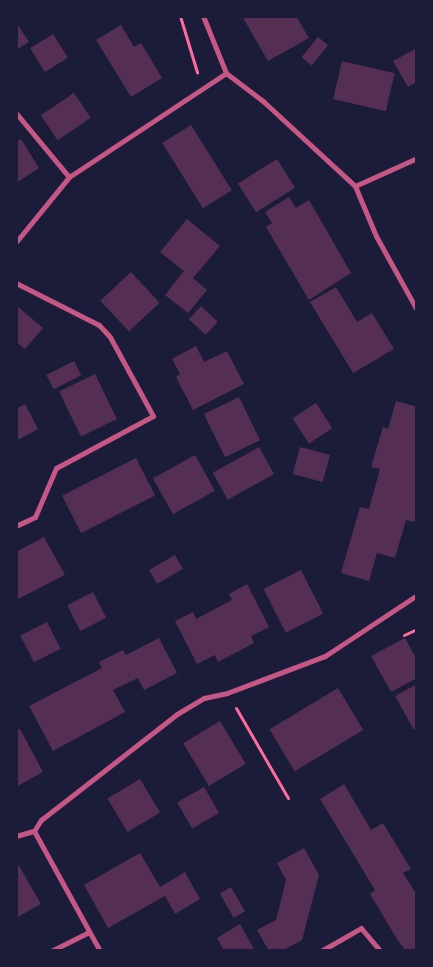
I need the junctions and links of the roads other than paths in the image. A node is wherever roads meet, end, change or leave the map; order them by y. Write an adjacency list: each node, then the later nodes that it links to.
1 (203, 16): 2 (street)
2 (226, 73): 5 (street); 6 (street)
3 (16, 113): 5 (street)
4 (417, 158): 6 (street)
5 (69, 177): 7 (street)
6 (355, 186): 9 (street)
7 (16, 242)
8 (16, 283): 10 (street)
9 (417, 310)
10 (16, 526)
11 (417, 595): 12 (street)
12 (34, 830): 13 (street); 14 (street)
13 (16, 836)
14 (89, 932): 15 (street); 16 (street)
15 (51, 951)
16 (100, 951)
17 (322, 951): 18 (street)
18 (380, 951)

